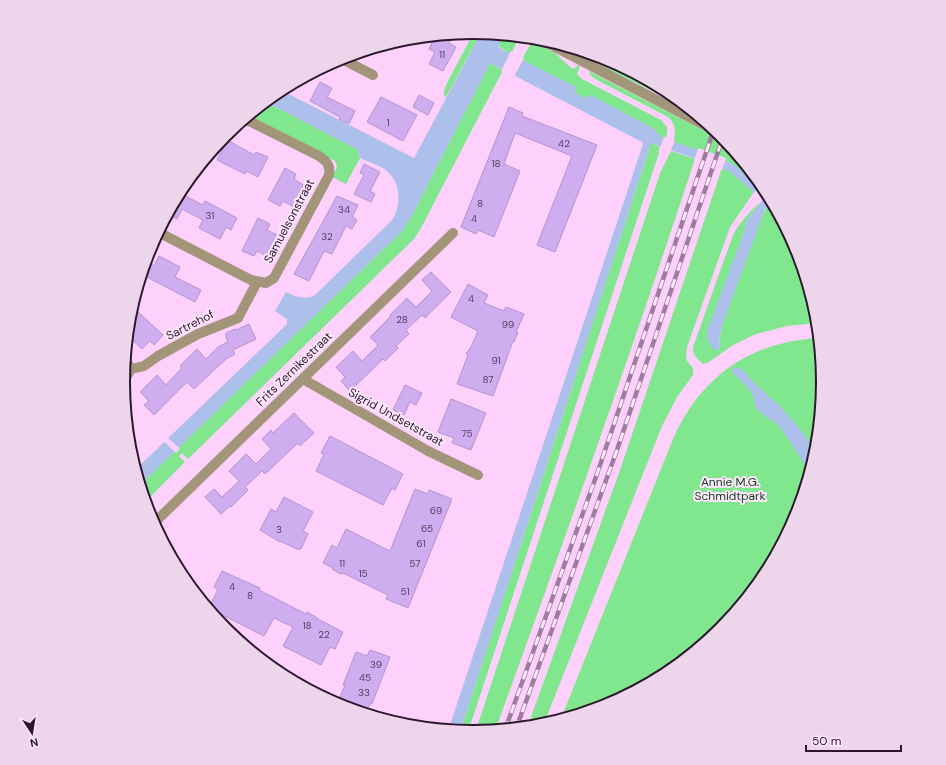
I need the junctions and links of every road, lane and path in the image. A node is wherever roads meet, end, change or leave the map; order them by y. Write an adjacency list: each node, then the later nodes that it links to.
1 (564, 52): 4 (street)
2 (349, 62): 3 (street)
3 (373, 75)
4 (693, 119)
5 (250, 122): 8 (street, Samuelsonstraat)
6 (453, 233): 10 (street, Frits Zernikestraat)
7 (163, 235): 8 (street)
8 (257, 282): 9 (street, Sartrehof)
9 (131, 369)
10 (303, 379): 11 (street, Sigrid Undsetstraat); 12 (street, Frits Zernikestraat)
11 (478, 475)
12 (158, 519)

